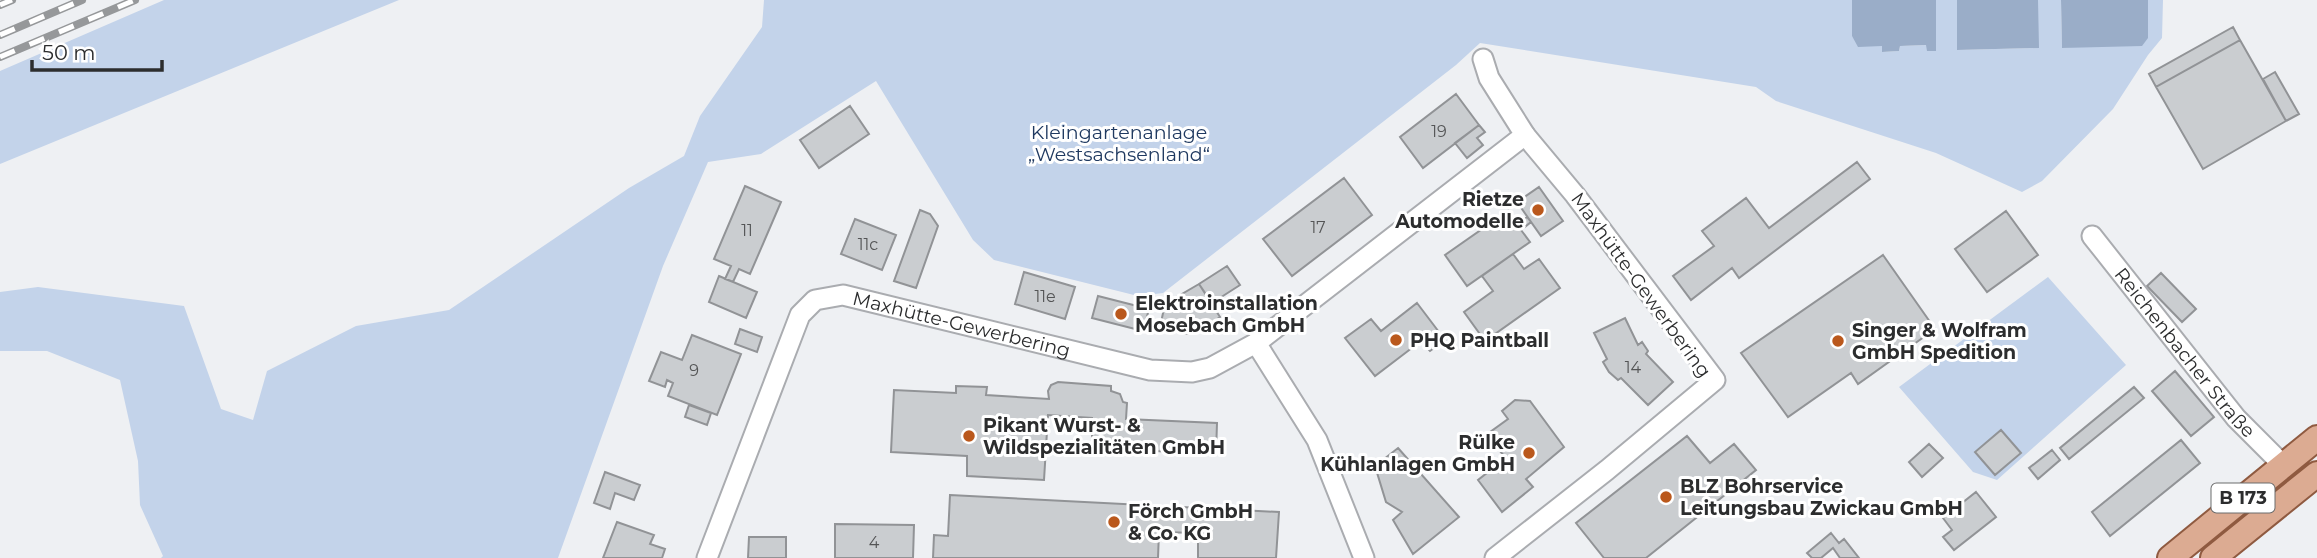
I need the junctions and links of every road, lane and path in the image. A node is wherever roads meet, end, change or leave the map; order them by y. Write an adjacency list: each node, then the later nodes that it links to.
1 (1483, 59): 2 (street, Maxhütte-Gewerbering)
2 (1525, 135): 4 (street, Maxhütte-Gewerbering); 10 (street, Maxhütte-Gewerbering)
3 (2092, 236): 6 (street, Reichenbacher Straße)
4 (1256, 343): 8 (street, Maxhütte-Gewerbering); 9 (street)
5 (2317, 438): 6 (main road, B 173)
6 (2284, 466): 7 (main road); 11 (main road, B 173)
7 (2310, 480): 12 (main road, B 173)
8 (707, 558)
9 (1364, 558)
10 (1494, 558)
11 (2170, 558)
12 (2213, 558)

